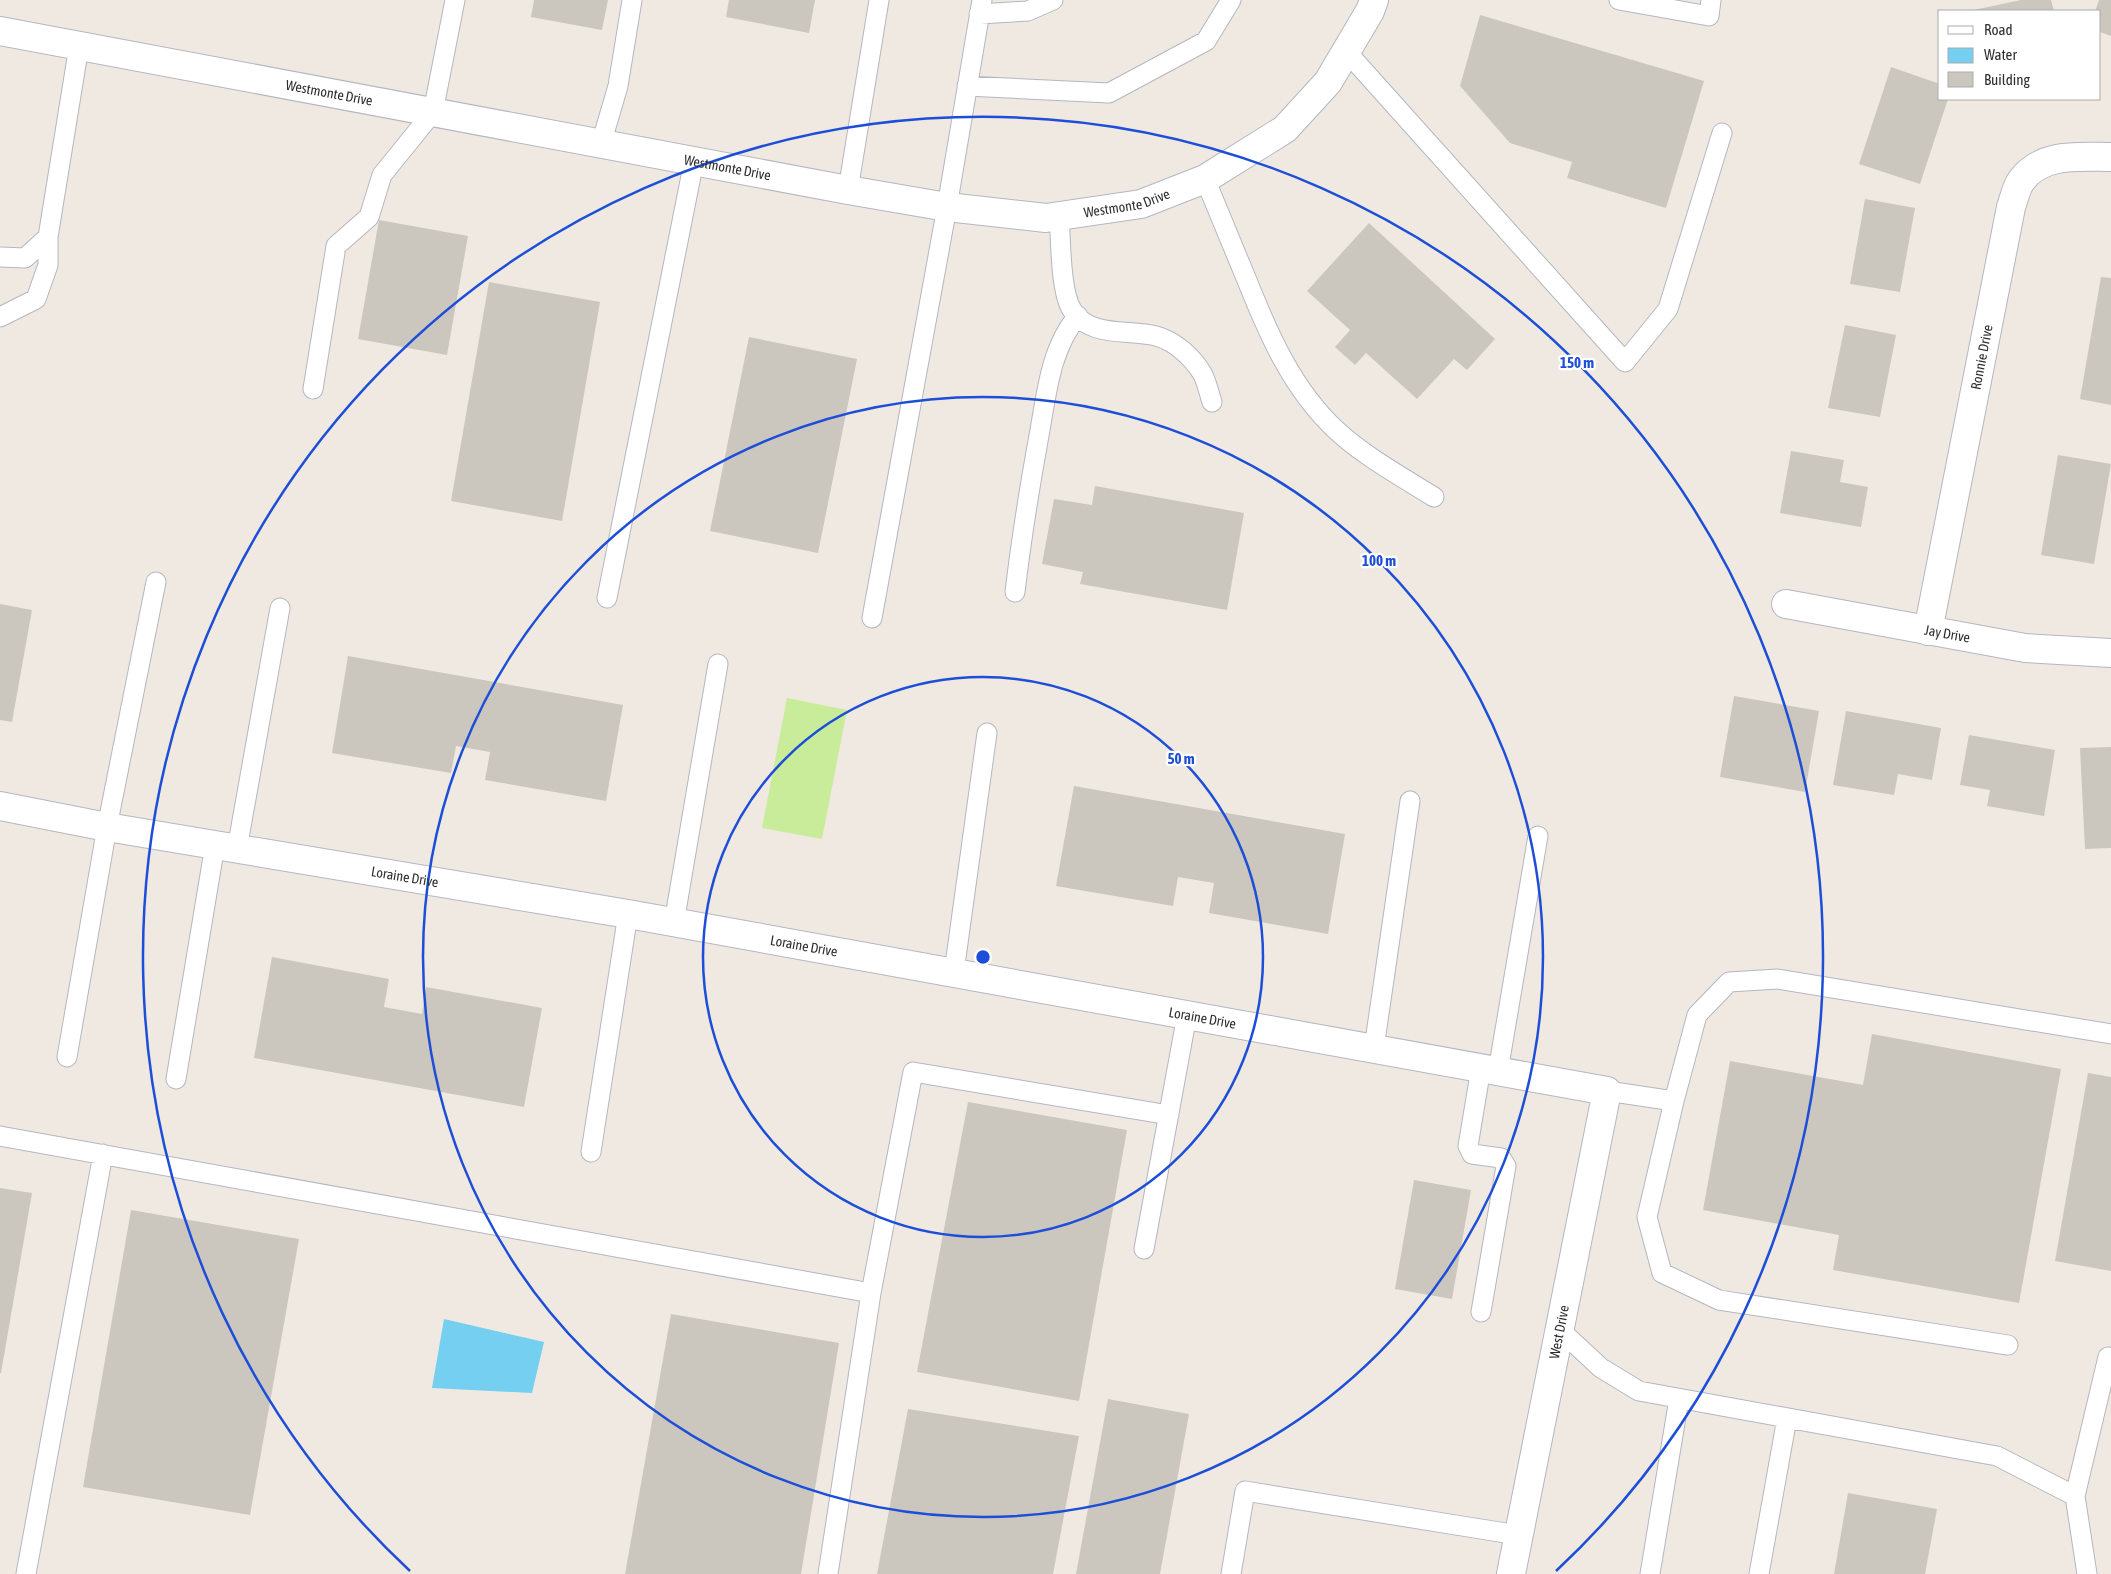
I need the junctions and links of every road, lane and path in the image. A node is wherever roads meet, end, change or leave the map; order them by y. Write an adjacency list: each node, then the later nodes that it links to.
1 (454, 0): 14 (lane)
2 (632, 0): 16 (lane)
3 (879, 0): 20 (lane)
4 (1053, 0): 9 (lane)
5 (1231, 0): 13 (lane)
6 (1374, 0): 12 (street, Westmonte Drive)
7 (1619, 0): 8 (lane)
8 (1711, 0)
9 (980, 7): 13 (lane)
10 (0, 31): 11 (street, Westmonte Drive)
11 (79, 46): 14 (street, Westmonte Drive); 23 (lane)
12 (1346, 51): 15 (lane); 19 (street, Westmonte Drive)
13 (967, 86): 21 (lane)
14 (433, 112): 16 (street, Westmonte Drive); 27 (lane)
15 (1722, 133)
16 (601, 144): 18 (street, Westmonte Drive)
17 (2111, 157): 36 (street, Ronnie Drive)
18 (694, 161): 20 (street, Westmonte Drive); 32 (lane)
19 (1205, 179): 22 (street, Westmonte Drive); 29 (lane)
20 (848, 190): 21 (street, Westmonte Drive)
21 (947, 207): 22 (street, Westmonte Drive); 35 (lane)
22 (1059, 216): 25 (lane)
23 (48, 238): 24 (lane); 26 (lane)
24 (0, 256)
25 (1078, 316): 28 (lane); 31 (lane)
26 (0, 317)
27 (313, 389)
28 (1212, 402)
29 (1434, 497)
30 (156, 582): 42 (lane)
31 (1014, 592)
32 (607, 598)
33 (1786, 604): 36 (street, Jay Drive)
34 (280, 608): 44 (lane)
35 (872, 618)
36 (1928, 631): 37 (street, Jay Drive)
37 (2111, 653)
38 (718, 664): 46 (lane)
39 (987, 733): 47 (lane)
40 (1410, 801): 50 (lane)
41 (0, 806): 42 (street, Loraine Drive)
42 (107, 827): 44 (street, Loraine Drive); 51 (lane)
43 (1538, 836): 52 (lane)
44 (226, 847): 45 (street, Loraine Drive); 53 (lane)
45 (628, 914): 46 (street, Loraine Drive); 58 (lane)
46 (674, 922): 47 (street, Loraine Drive)
47 (954, 972): 48 (street, Loraine Drive)
48 (1187, 1015): 50 (street, Loraine Drive); 56 (lane)
49 (2111, 1034): 55 (lane)
50 (1374, 1048): 52 (street, Loraine Drive)
51 (67, 1057)
52 (1489, 1069): 54 (street, Loraine Drive); 62 (lane)
53 (176, 1079)
54 (1607, 1091): 55 (lane); 63 (street, West Drive)
55 (1674, 1101): 64 (lane)
56 (1168, 1115): 60 (lane); 61 (lane)
57 (0, 1136): 59 (lane)
58 (591, 1152)
59 (103, 1154): 61 (lane); 70 (lane)
60 (1144, 1249)
61 (872, 1293): 71 (lane)
62 (1481, 1312)
63 (1559, 1329): 66 (lane); 69 (street, West Drive)
64 (2008, 1345)
65 (2111, 1358): 68 (lane)
66 (1679, 1399): 67 (lane); 74 (lane)
67 (1787, 1418): 68 (lane); 75 (lane)
68 (2075, 1496): 76 (lane)
69 (1518, 1535): 72 (lane); 73 (street, West Drive)
70 (26, 1574)
71 (828, 1574)
72 (1232, 1574)
73 (1511, 1574)
74 (1650, 1574)
75 (1758, 1574)
76 (2087, 1574)

